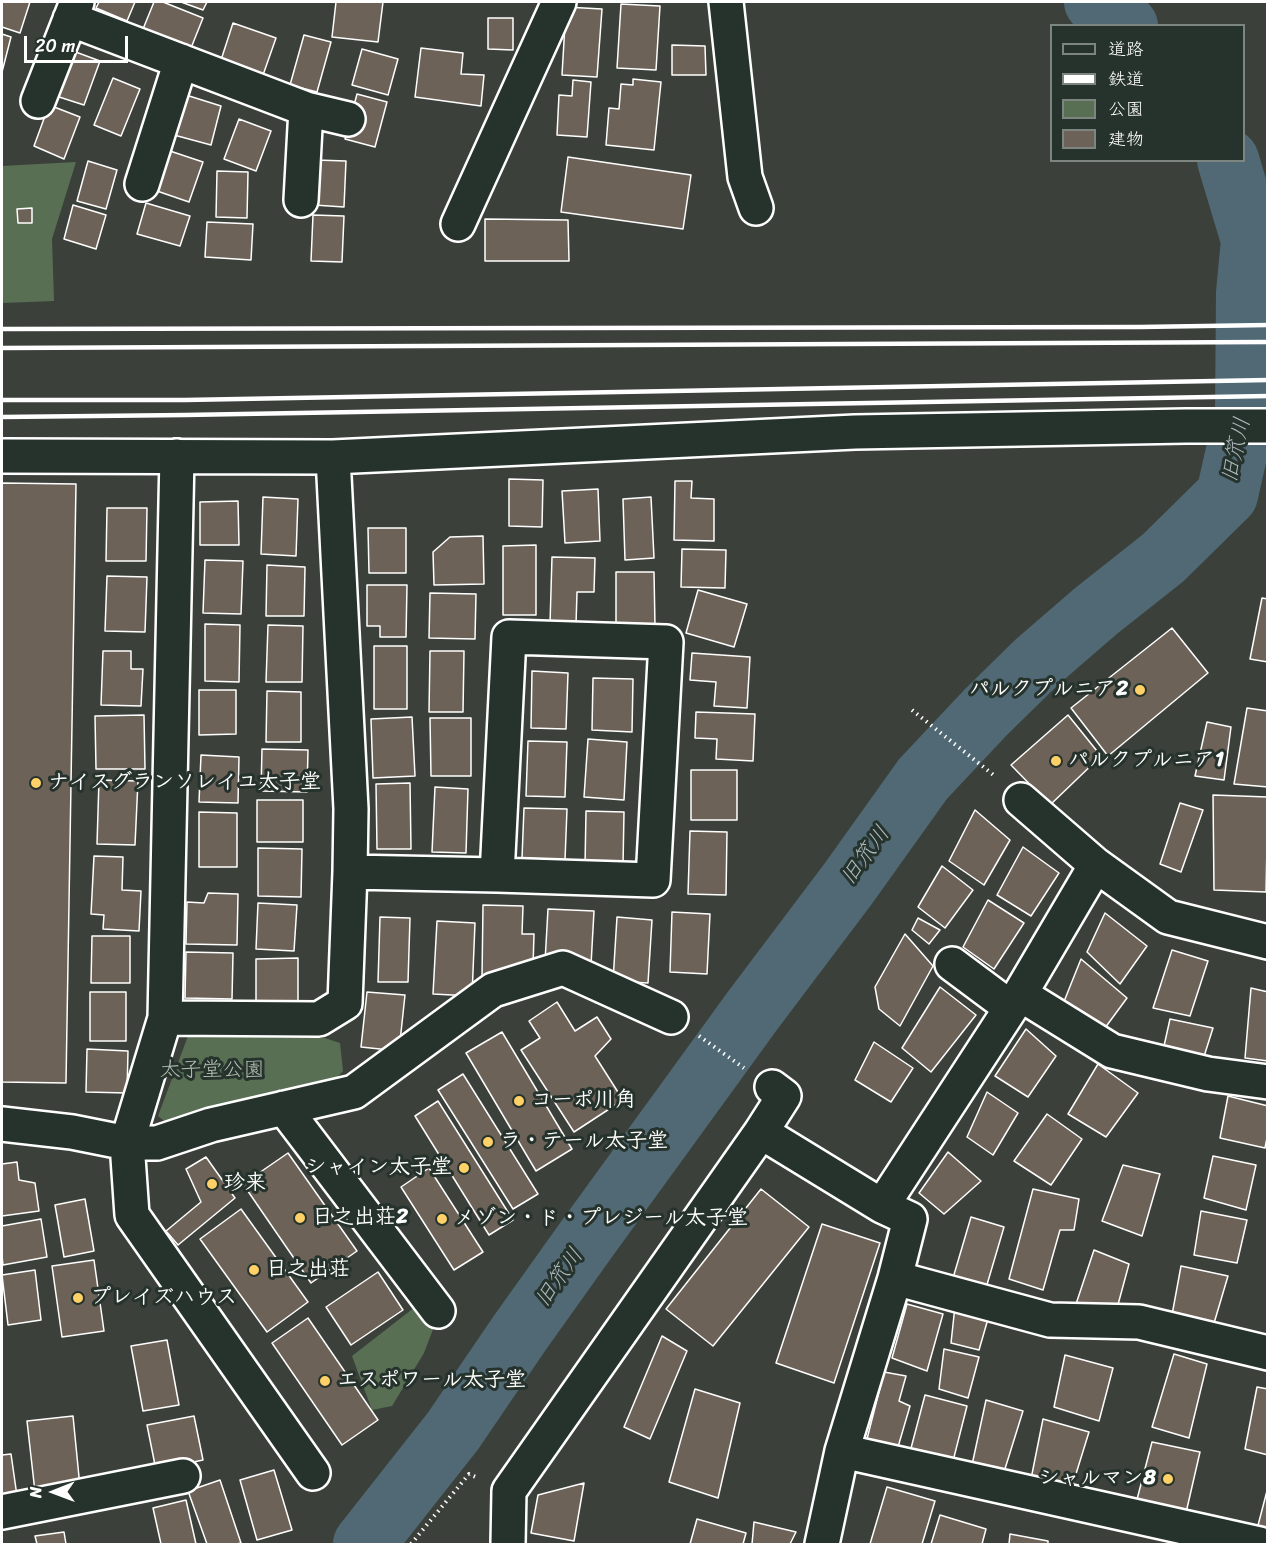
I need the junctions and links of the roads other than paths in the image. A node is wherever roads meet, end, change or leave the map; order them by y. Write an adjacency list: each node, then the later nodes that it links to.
1 (559, 2): 11 (street)
2 (726, 2): 10 (street)
3 (74, 10): 4 (street); 5 (street)
4 (181, 61): 6 (street); 8 (street)
5 (38, 101)
6 (306, 109): 7 (street); 9 (street)
7 (348, 119)
8 (142, 184)
9 (302, 200)
10 (756, 208)
11 (458, 224)
12 (1268, 426): 15 (street)
13 (2, 456): 14 (street)
14 (177, 456): 15 (street); 24 (street)
15 (333, 457): 18 (street)
16 (1012, 792): 17 (street)
17 (1096, 865): 20 (street); 22 (street)
18 (350, 872): 19 (street); 24 (street)
19 (497, 875): 19 (street)
20 (1268, 942)
21 (952, 963): 22 (street)
22 (1016, 1001): 25 (street); 31 (street)
23 (670, 1017): 27 (street)
24 (165, 1018): 30 (street)
25 (1268, 1082)
26 (772, 1087): 29 (street)
27 (284, 1108): 30 (street); 33 (street)
28 (2, 1124): 30 (street)
29 (761, 1132): 31 (street); 39 (street)
30 (127, 1143): 36 (street)
31 (882, 1206): 32 (street)
32 (895, 1278): 34 (street); 35 (street)
33 (438, 1311)
34 (1268, 1353)
35 (842, 1451): 40 (street); 41 (street)
36 (313, 1473)
37 (183, 1476): 38 (street)
38 (2, 1512)
39 (513, 1542)
40 (822, 1545)
41 (1260, 1545)

